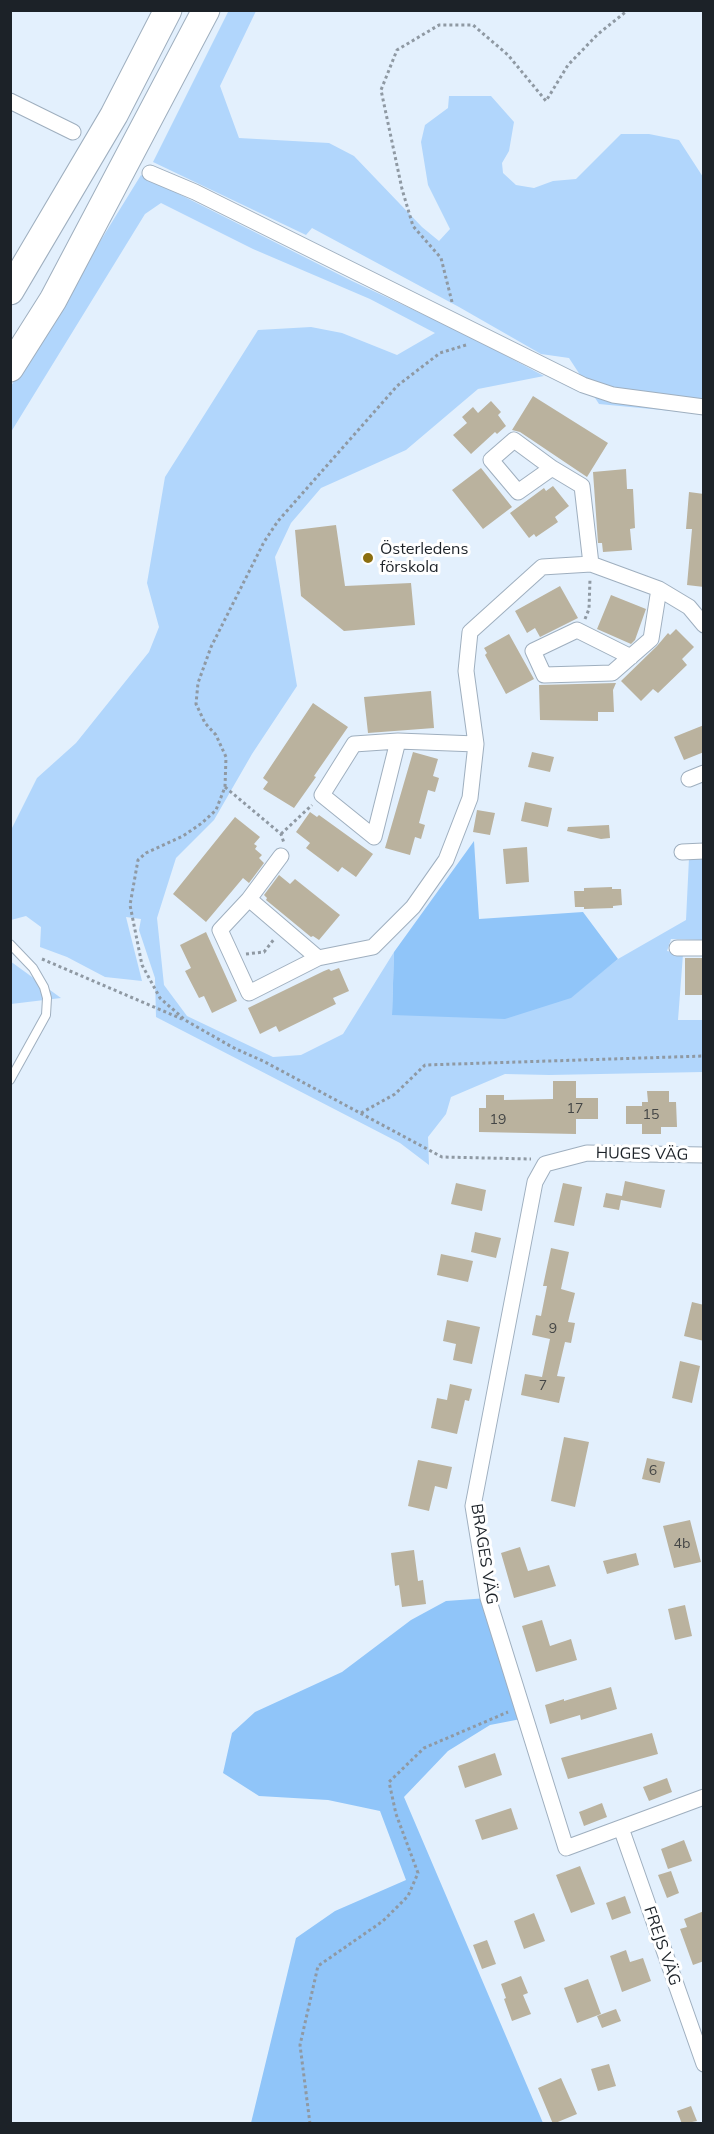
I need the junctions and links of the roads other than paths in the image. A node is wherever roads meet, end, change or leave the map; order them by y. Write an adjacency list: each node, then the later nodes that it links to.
1 (168, 10): 6 (highway)
2 (206, 10): 7 (highway)
3 (10, 101): 4 (street)
4 (73, 132)
5 (150, 173): 8 (street)
6 (10, 291)
7 (10, 368)
8 (704, 407)
9 (552, 468): 10 (street)
10 (591, 564): 11 (street); 15 (street)
11 (659, 589): 12 (street); 13 (street)
12 (704, 625)
13 (631, 657): 13 (street)
14 (398, 741): 14 (street); 15 (street)
15 (476, 744): 25 (street)
16 (704, 773): 17 (street)
17 (689, 778)
18 (704, 851): 19 (street)
19 (682, 852)
20 (281, 856): 21 (street)
21 (249, 899): 25 (street); 25 (street)
22 (13, 946): 26 (lane)
23 (676, 948): 24 (street)
24 (704, 948)
25 (318, 958)
26 (10, 1080)
27 (704, 1155): 28 (street, HUGES VÄG)
28 (545, 1164): 30 (street, BRAGES VÄG)
29 (704, 1797): 30 (street)
30 (621, 1828): 31 (street, FREJS VÄG)
31 (704, 2064)

